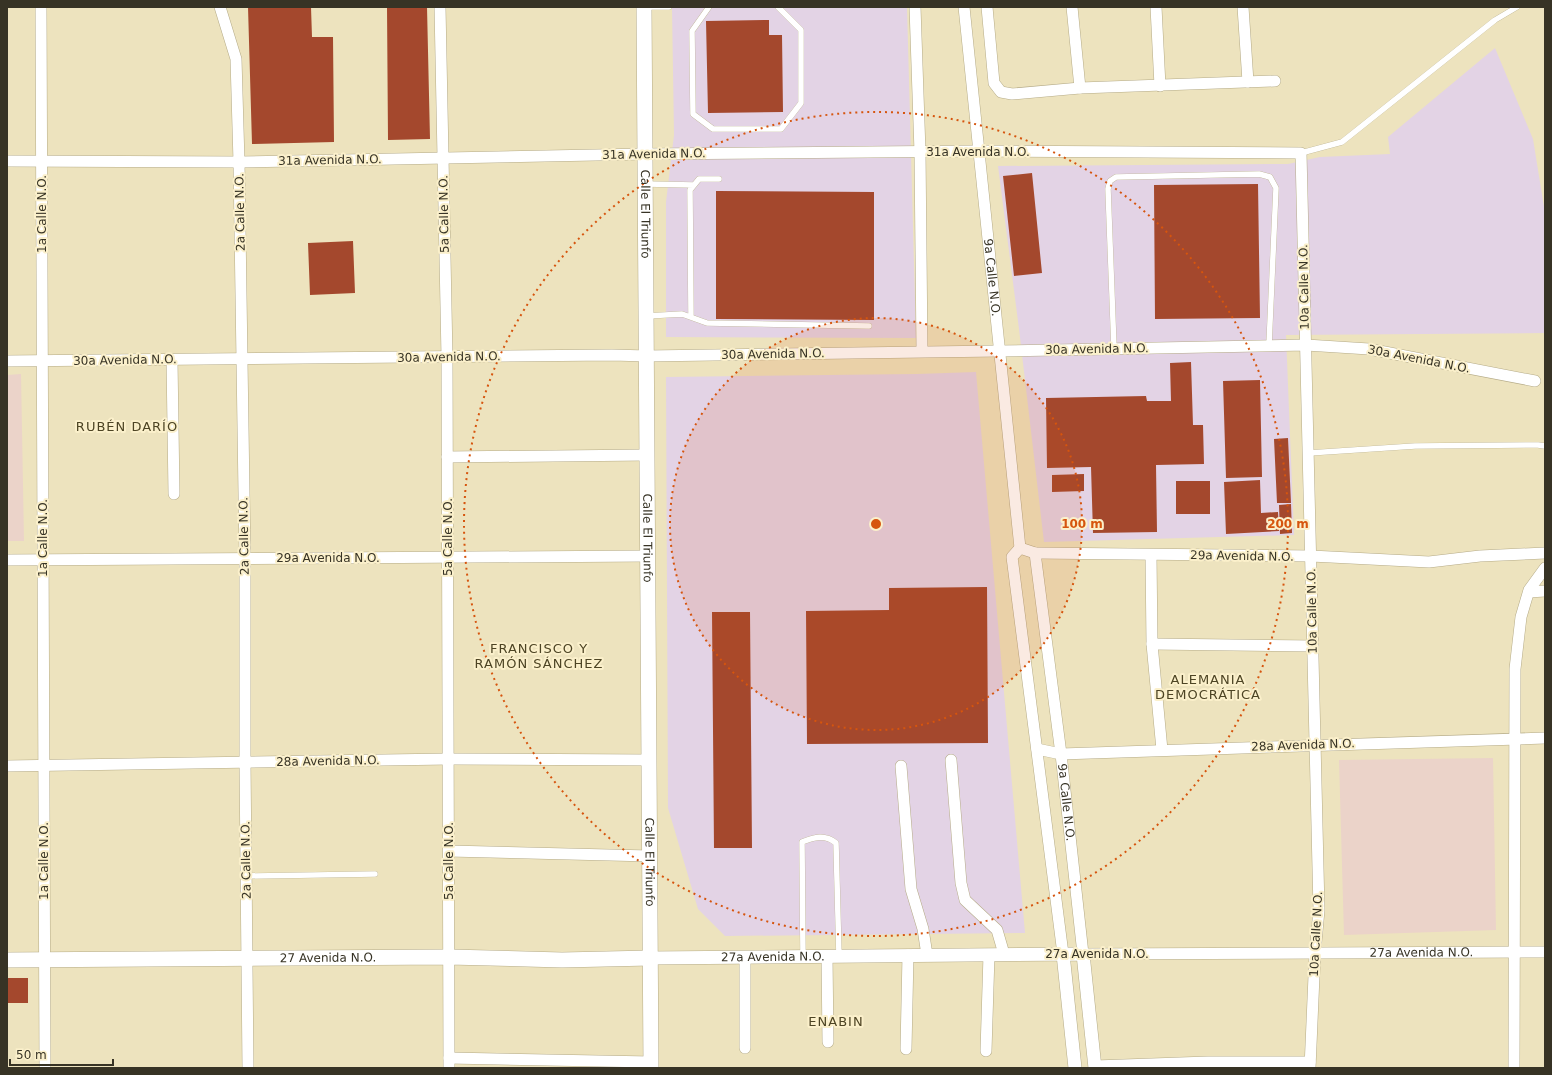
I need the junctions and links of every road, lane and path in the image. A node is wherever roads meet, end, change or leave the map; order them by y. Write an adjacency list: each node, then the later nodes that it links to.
1 (41, 7): 25 (street, 1a Calle N.O.)
2 (220, 7): 26 (street, 2a Calle N.O.)
3 (440, 7): 23 (street, 5a Calle N.O.)
4 (644, 7): 5 (lane); 22 (main road, Calle El Triunfo)
5 (669, 7)
6 (709, 7): 7 (lane)
7 (778, 7)
8 (915, 7): 20 (street)
9 (964, 7): 19 (street, 9a Calle N.O.)
10 (987, 7): 18 (street)
11 (1072, 7): 18 (street)
12 (1156, 7): 17 (street)
13 (1243, 7): 16 (street)
14 (1517, 7): 21 (lane)
15 (1275, 81): 16 (street)
16 (1248, 82): 17 (street)
17 (1160, 86): 18 (street)
18 (1080, 88)
19 (978, 151): 20 (street, 31a Avenida N.O.); 21 (street, 31a Avenida N.O.); 37 (street, 9a Calle N.O.)
20 (920, 152): 22 (street, 31a Avenida N.O.); 36 (street)
21 (1301, 153): 33 (street, 10a Calle N.O.)
22 (646, 154): 23 (street, 31a Avenida N.O.); 28 (main road, Calle El Triunfo)
23 (442, 158): 26 (street, 31a Avenida N.O.); 39 (street, 5a Calle N.O.)
24 (7, 161): 25 (street, 31a Avenida N.O.)
25 (42, 161): 26 (street, 31a Avenida N.O.); 43 (street, 1a Calle N.O.)
26 (239, 162): 40 (street, 2a Calle N.O.)
27 (719, 179): 29 (lane)
28 (646, 184): 29 (lane); 30 (main road, Calle El Triunfo)
29 (694, 185): 31 (lane)
30 (646, 316): 31 (lane); 38 (main road, Calle El Triunfo)
31 (691, 317): 32 (lane)
32 (868, 326)
33 (1306, 344): 34 (street, 30a Avenida N.O.); 44 (street, 30a Avenida N.O.); 46 (street, 10a Calle N.O.)
34 (1270, 345): 35 (street, 30a Avenida N.O.); 35 (lane)
35 (1114, 348): 37 (street, 30a Avenida N.O.)
36 (922, 351): 37 (street, 30a Avenida N.O.); 38 (street, 30a Avenida N.O.)
37 (999, 351): 50 (street, 9a Calle N.O.)
38 (647, 356): 39 (street, 30a Avenida N.O.); 47 (main road, Calle El Triunfo)
39 (447, 357): 40 (street, 30a Avenida N.O.); 48 (street, 5a Calle N.O.)
40 (242, 359): 41 (street, 30a Avenida N.O.); 57 (street, 2a Calle N.O.)
41 (172, 360): 43 (street, 30a Avenida N.O.); 49 (street)
42 (7, 361): 43 (street, 30a Avenida N.O.)
43 (42, 361): 59 (street, 1a Calle N.O.)
44 (1535, 381)
45 (1545, 446): 46 (lane)
46 (1309, 453): 55 (street, 10a Calle N.O.)
47 (648, 455): 48 (street); 54 (main road, Calle El Triunfo)
48 (447, 457): 56 (street, 5a Calle N.O.)
49 (174, 494)
50 (1020, 548): 51 (street); 68 (street, 9a Calle N.O.)
51 (1035, 553): 53 (street, 29a Avenida N.O.); 70 (street, 9a Calle N.O.)
52 (1545, 553): 55 (street, 29a Avenida N.O.)
53 (1151, 555): 55 (street, 29a Avenida N.O.); 63 (street)
54 (649, 556): 56 (street, 29a Avenida N.O.); 72 (main road, Calle El Triunfo)
55 (1311, 556): 64 (street, 10a Calle N.O.)
56 (448, 557): 57 (street, 29a Avenida N.O.); 71 (street, 5a Calle N.O.)
57 (245, 558): 59 (street, 29a Avenida N.O.); 74 (street, 2a Calle N.O.)
58 (7, 560): 59 (street, 29a Avenida N.O.)
59 (43, 560): 76 (street, 1a Calle N.O.)
60 (1545, 568): 61 (street)
61 (1529, 592): 62 (street); 66 (street)
62 (1545, 592)
63 (1152, 644): 64 (street); 69 (street)
64 (1313, 646): 67 (street, 10a Calle N.O.)
65 (1545, 738): 66 (street, 28a Avenida N.O.)
66 (1514, 739): 67 (street, 28a Avenida N.O.); 82 (street)
67 (1315, 744): 69 (street, 28a Avenida N.O.); 84 (street, 10a Calle N.O.)
68 (1037, 748): 70 (street, 28a Avenida N.O.); 87 (street, 9a Calle N.O.)
69 (1162, 750): 70 (street, 28a Avenida N.O.)
70 (1061, 754): 88 (street, 9a Calle N.O.)
71 (449, 759): 72 (street, 28a Avenida N.O.); 74 (street, 28a Avenida N.O.); 78 (street, 5a Calle N.O.)
72 (649, 760): 79 (main road, Calle El Triunfo)
73 (952, 760): 86 (street)
74 (245, 762): 76 (street, 28a Avenida N.O.); 81 (street, 2a Calle N.O.)
75 (7, 766): 76 (street, 28a Avenida N.O.)
76 (44, 766): 98 (street, 1a Calle N.O.)
77 (901, 766): 90 (street)
78 (449, 851): 79 (street); 94 (street, 5a Calle N.O.)
79 (650, 856): 95 (main road, Calle El Triunfo)
80 (375, 874): 81 (lane)
81 (247, 876): 96 (street, 2a Calle N.O.)
82 (1514, 952): 83 (street, 27a Avenida N.O.); 84 (street, 27a Avenida N.O.); 111 (street)
83 (1545, 952)
84 (1315, 953): 88 (street, 27a Avenida N.O.); 106 (street, 10a Calle N.O.)
85 (989, 954): 86 (street, 27a Avenida N.O.); 90 (street, 27a Avenida N.O.); 102 (street)
86 (1004, 954): 87 (street, 27a Avenida N.O.)
87 (1063, 954): 88 (street, 27a Avenida N.O.); 110 (street, 9a Calle N.O.)
88 (1083, 954): 107 (street, 9a Calle N.O.)
89 (908, 955): 90 (street, 27a Avenida N.O.); 92 (street, 27a Avenida N.O.); 101 (street)
90 (927, 955)
91 (803, 956): 92 (street, 27a Avenida N.O.); 92 (lane); 93 (street, 27a Avenida N.O.)
92 (833, 956): 99 (street)
93 (745, 957): 95 (street, 27a Avenida N.O.); 100 (street)
94 (449, 958): 95 (main road, 27 Avenida N.O.); 96 (main road, 27 Avenida N.O.); 103 (street, 5a Calle N.O.)
95 (650, 958): 104 (main road, Calle El Triunfo)
96 (247, 959): 98 (main road, 27 Avenida N.O.); 109 (street, 2a Calle N.O.)
97 (7, 960): 98 (main road, 27 Avenida N.O.)
98 (44, 960): 108 (street, 1a Calle N.O.)
99 (828, 1042)
100 (745, 1048)
101 (906, 1049)
102 (986, 1051)
103 (449, 1063): 104 (street)
104 (651, 1065)
105 (1208, 1065): 106 (street); 107 (street)
106 (1310, 1065)
107 (1095, 1067)
108 (45, 1068)
109 (248, 1068)
110 (1074, 1068)
111 (1514, 1068)

